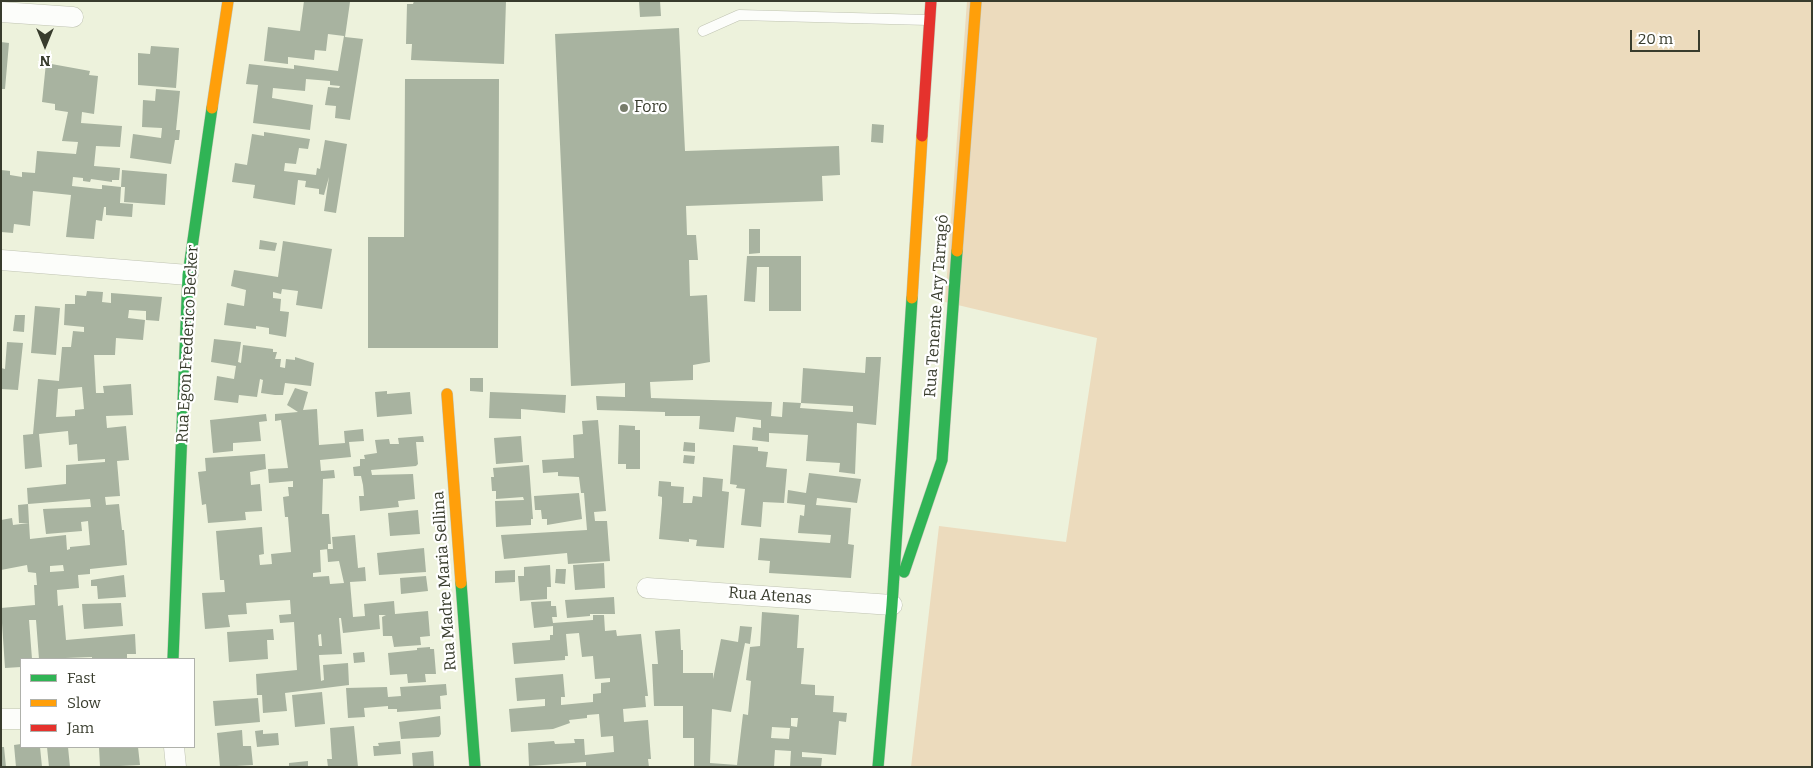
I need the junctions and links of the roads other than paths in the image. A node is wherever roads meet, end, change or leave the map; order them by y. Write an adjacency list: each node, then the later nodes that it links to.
1 (228, 1): 9 (main road, Rua Egon Frederico Becker)
2 (931, 1): 6 (main road, Rua Tenente Ary Tarragô)
3 (976, 1): 12 (main road, Rua Tenente Ary Tarragô)
4 (1, 12): 5 (street)
5 (73, 17)
6 (930, 20): 7 (lane); 11 (main road, Rua Tenente Ary Tarragô)
7 (703, 30)
8 (1, 260): 9 (street)
9 (188, 275): 15 (main road, Rua Egon Frederico Becker)
10 (447, 394): 20 (main road, Rua Madre Maria Sellina)
11 (902, 446): 12 (main road); 14 (main road, Rua Tenente Ary Tarragô)
12 (943, 450): 14 (main road, Rua Tenente Ary Tarragô)
13 (648, 588): 14 (street, Rua Atenas)
14 (892, 604): 21 (main road, Rua Tenente Ary Tarragô)
15 (173, 658)
16 (1, 719): 17 (street)
17 (20, 719)
18 (174, 748): 19 (street)
19 (176, 767)
20 (475, 767)
21 (878, 767)

